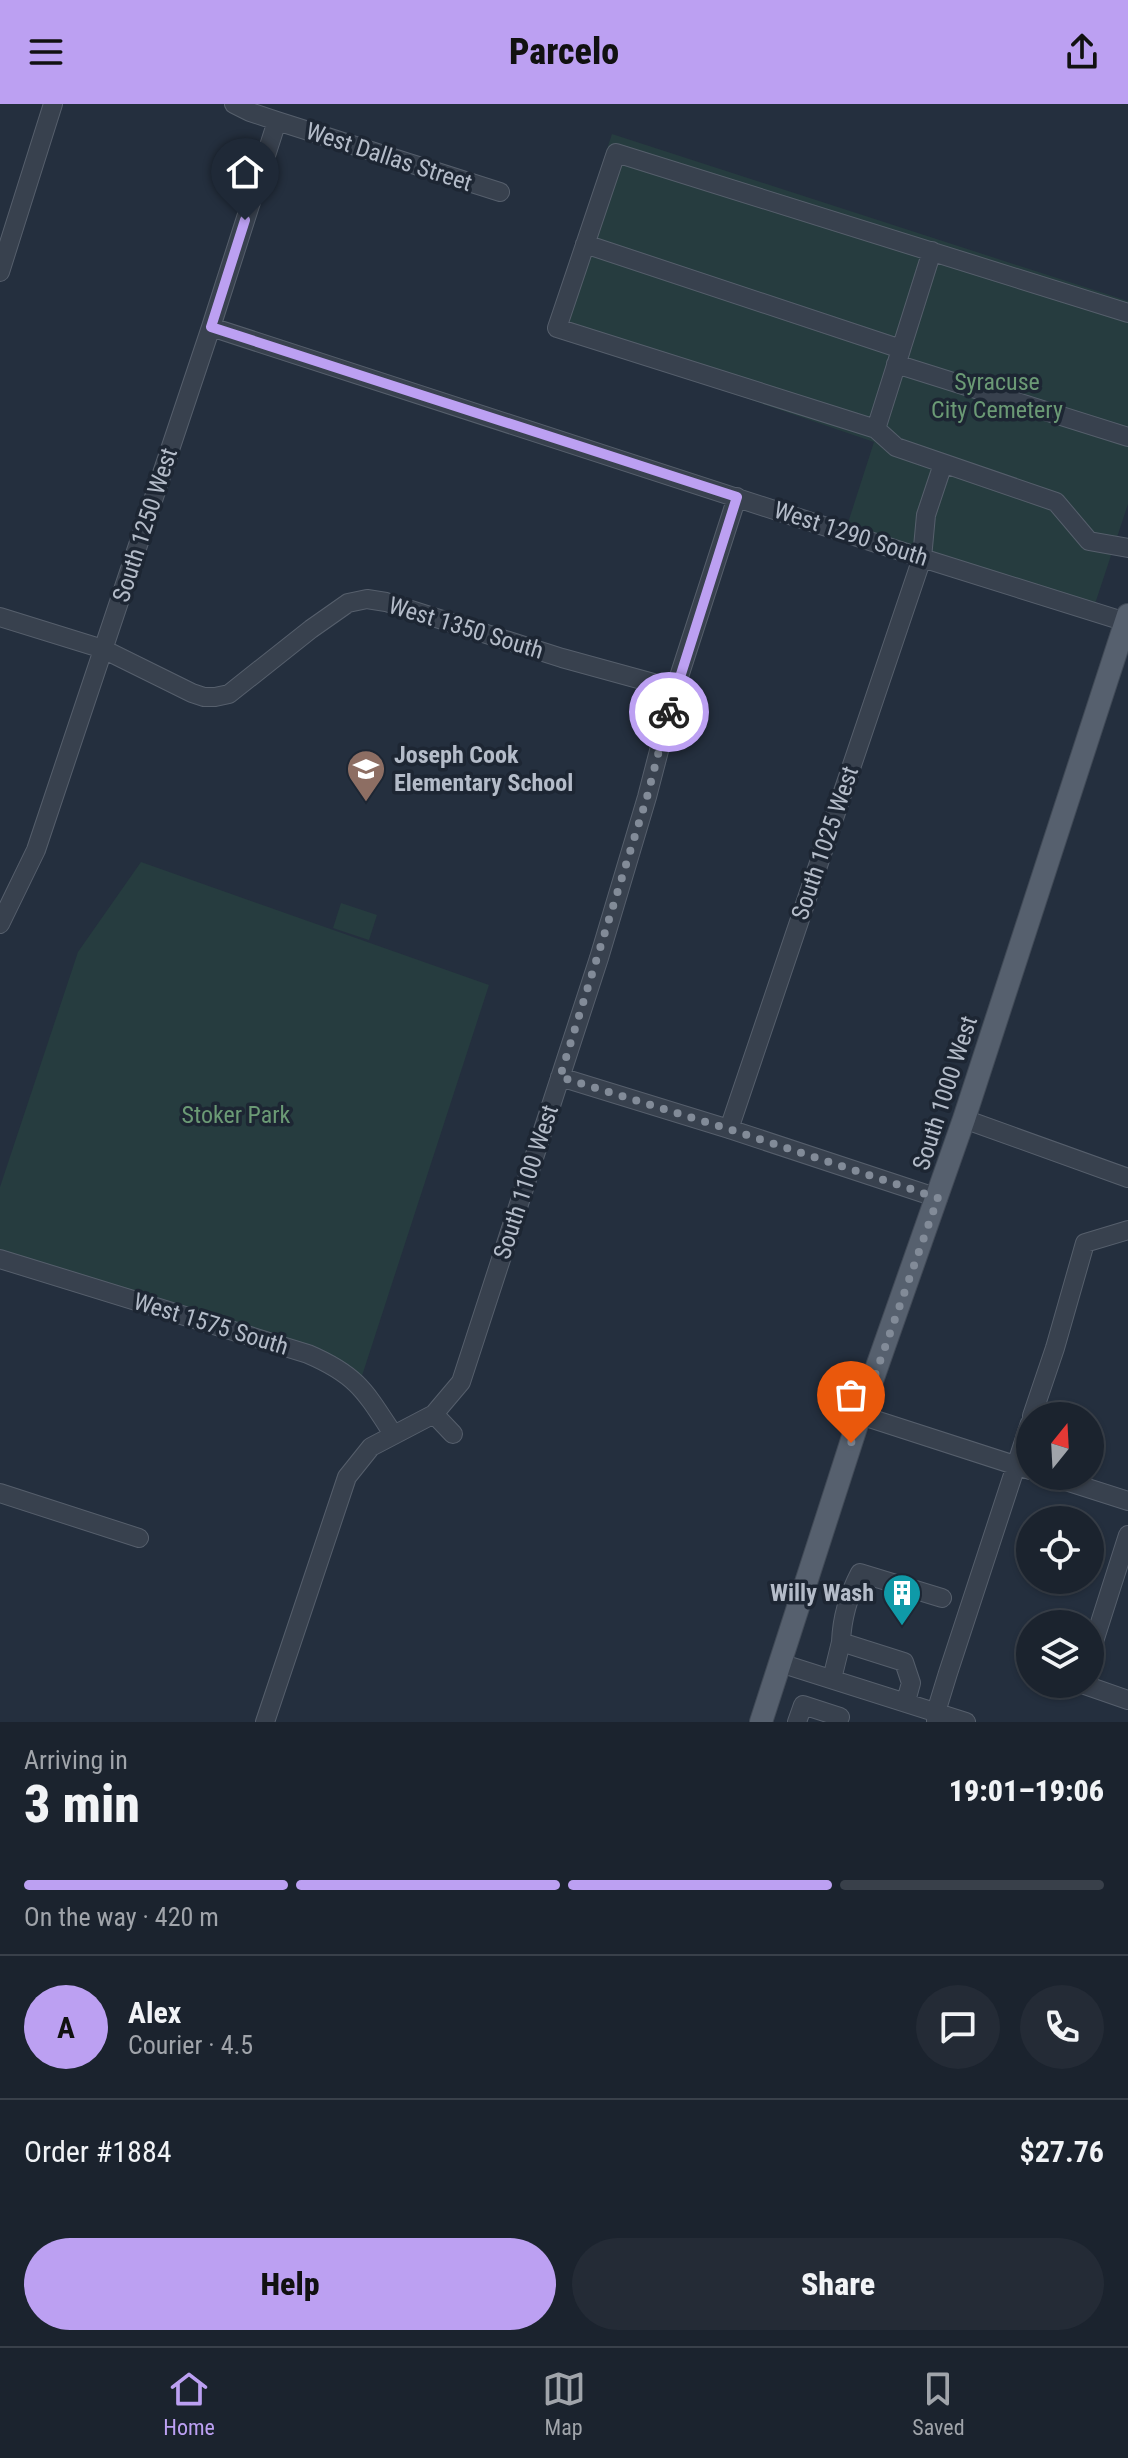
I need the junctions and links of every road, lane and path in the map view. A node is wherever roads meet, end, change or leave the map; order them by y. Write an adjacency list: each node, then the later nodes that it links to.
1 (53, 104): 7 (street)
2 (234, 104): 3 (street, West Dallas Street)
3 (277, 121): 4 (street, West Dallas Street); 9 (street, South 1250 West)
4 (500, 192)
5 (585, 244): 6 (street); 10 (street); 11 (street)
6 (932, 251): 8 (street); 10 (street)
7 (0, 272)
8 (1128, 313)
9 (211, 327): 14 (street, West 1290 South); 19 (street, South 1250 West)
10 (899, 356): 11 (street); 12 (street)
11 (876, 429): 13 (street)
12 (1128, 437)
13 (943, 464): 15 (street); 16 (street, South 1025 West)
14 (737, 497): 16 (street, West 1290 South); 20 (street, South 1100 West)
15 (1128, 548)
16 (922, 558): 18 (street, West 1290 South); 24 (street, South 1025 West)
17 (0, 617): 19 (street)
18 (1127, 618): 23 (main road, South 1000 West)
19 (103, 649): 20 (street, West 1350 South); 21 (street, South 1250 West)
20 (675, 689): 22 (street, South 1100 West)
21 (0, 924)
22 (560, 1077): 24 (street); 30 (street, South 1100 West)
23 (964, 1119): 25 (street); 26 (main road, South 1000 West)
24 (729, 1129): 26 (street)
25 (1128, 1178)
26 (938, 1198): 31 (main road, South 1000 West)
27 (1128, 1230): 29 (street)
28 (0, 1259): 32 (street, West 1575 South)
29 (1037, 1402)
30 (434, 1414): 32 (street, South 1100 West); 33 (street)
31 (860, 1415): 34 (street); 44 (main road, South 1000 West)
32 (393, 1434): 52 (street, South 1100 West)
33 (453, 1434)
34 (1016, 1465)
35 (1016, 1487): 50 (street)
36 (1094, 1490): 38 (street)
37 (0, 1493): 40 (street)
38 (1128, 1501)
39 (1128, 1535): 42 (street)
40 (139, 1538)
41 (942, 1598): 43 (street)
42 (1104, 1610)
43 (841, 1642): 45 (street); 49 (street)
44 (780, 1663): 45 (street); 53 (main road, South 1000 West)
45 (832, 1679): 46 (street)
46 (851, 1685): 49 (street); 51 (street)
47 (1104, 1692): 48 (street)
48 (1128, 1700)
49 (906, 1701): 50 (street)
50 (936, 1717): 55 (street)
51 (839, 1719): 54 (street)
52 (265, 1722)
53 (761, 1722)
54 (797, 1722)
55 (966, 1722)

